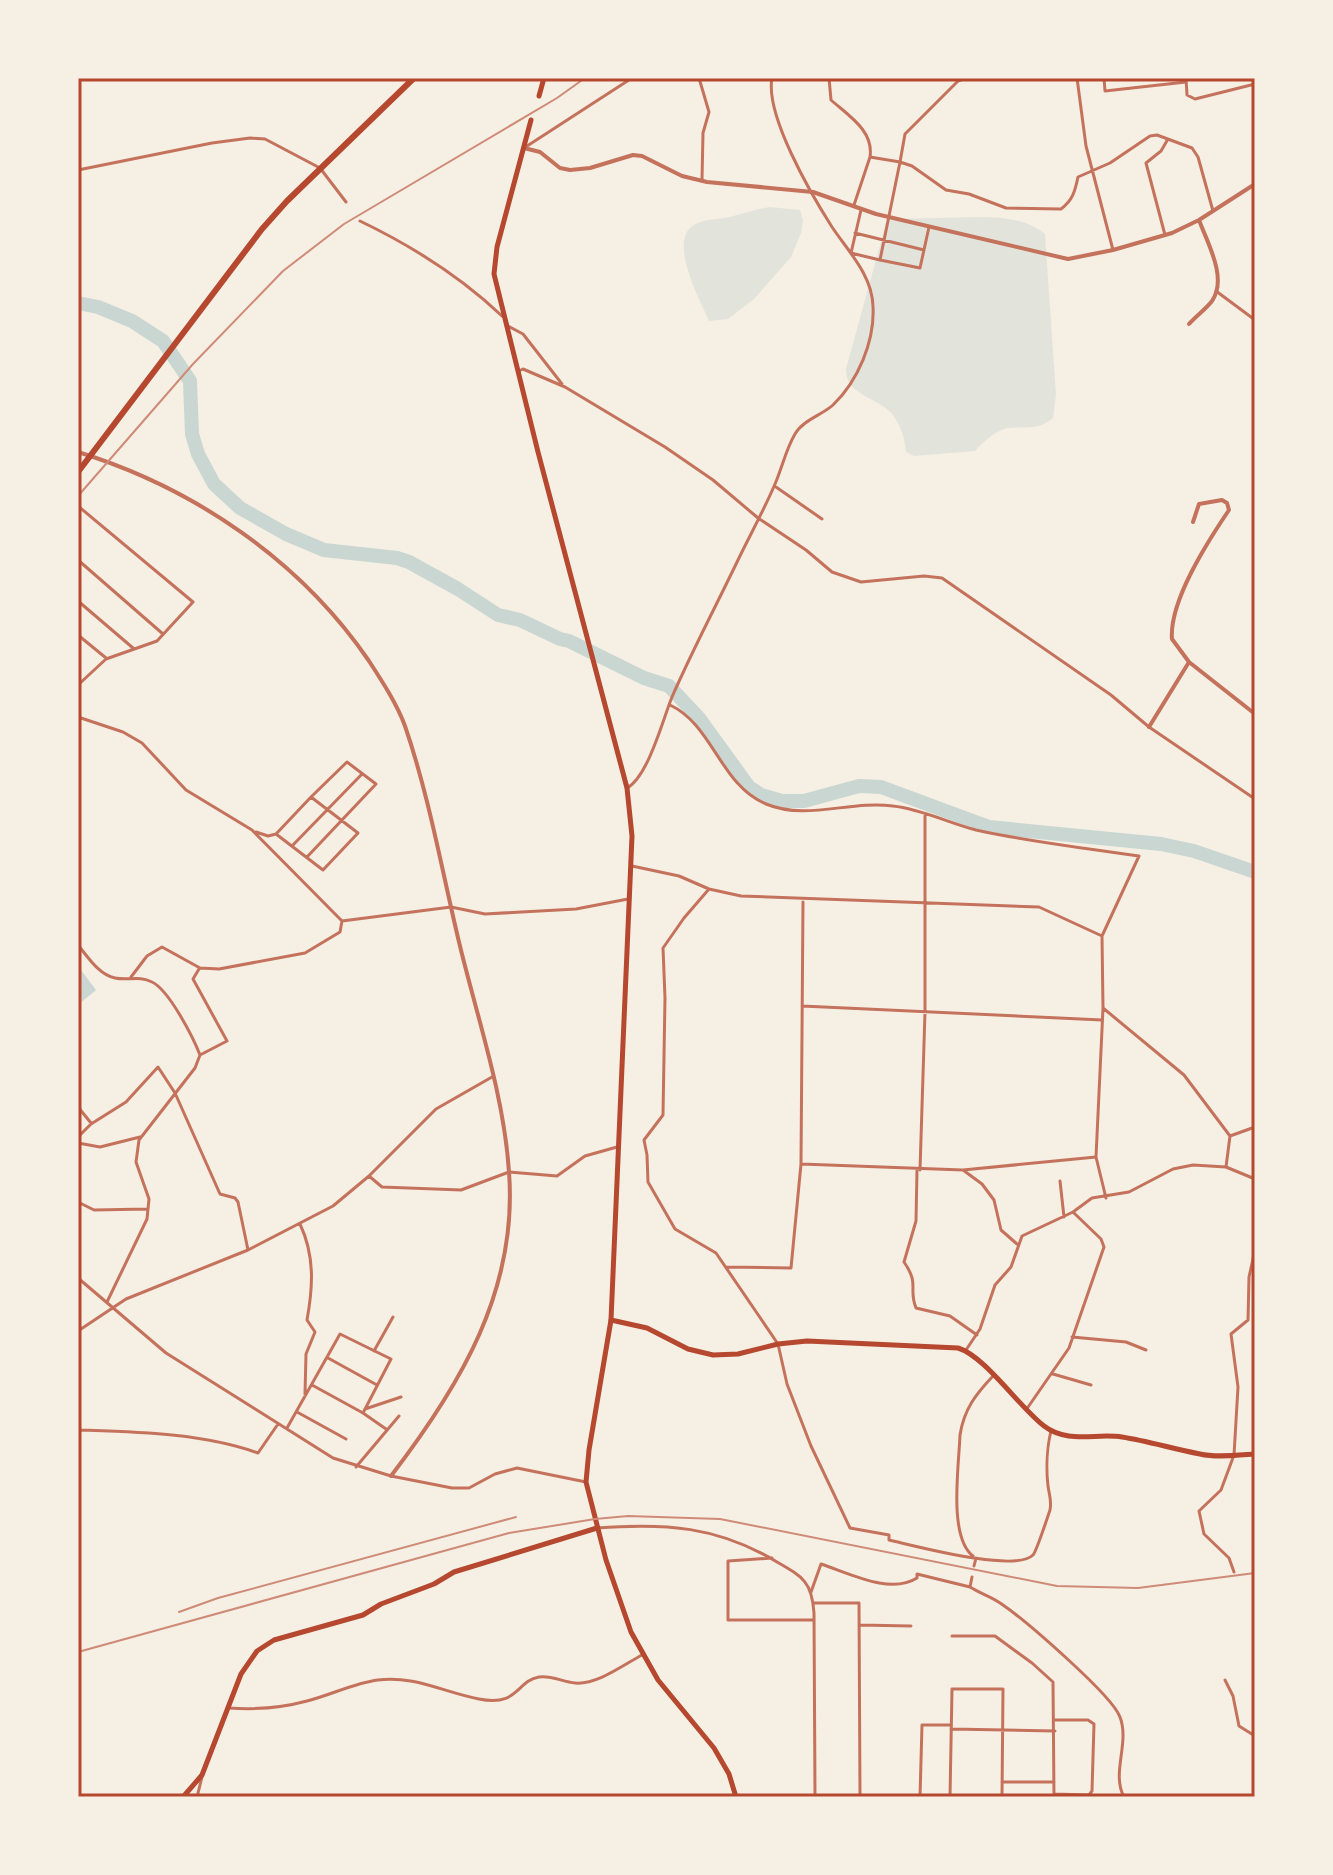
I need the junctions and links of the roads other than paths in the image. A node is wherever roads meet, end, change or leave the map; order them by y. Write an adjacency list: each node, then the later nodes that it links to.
1 (414, 78): 18 (highway)
2 (544, 78): 12 (main road)
3 (632, 78): 15 (street)
4 (699, 78): 21 (street)
5 (772, 78): 23 (street)
6 (829, 78): 16 (street)
7 (966, 78): 17 (street)
8 (1077, 78): 19 (street)
9 (1104, 78): 10 (street)
10 (1186, 80): 11 (street)
11 (1255, 84)
12 (539, 96)
13 (531, 120): 15 (main road)
14 (1168, 139): 19 (street); 27 (street); 33 (street)
15 (524, 148): 21 (street); 41 (main road)
16 (870, 157): 17 (street); 25 (street)
17 (900, 162): 19 (street); 28 (street)
18 (320, 168): 20 (street); 24 (street); 46 (highway)
19 (1091, 169): 36 (street)
20 (78, 170)
21 (701, 180): 23 (street)
22 (1255, 184): 27 (street)
23 (813, 192): 25 (street); 37 (street)
24 (346, 202)
25 (854, 205): 26 (street)
26 (861, 209): 28 (street); 32 (street)
27 (1213, 211): 29 (street)
28 (890, 217): 31 (street); 34 (street)
29 (1199, 220): 33 (street); 39 (street)
30 (360, 221): 41 (street)
31 (929, 227): 35 (street); 36 (street)
32 (855, 233): 34 (street); 37 (street)
33 (1165, 235): 36 (street)
34 (885, 241): 35 (street); 38 (street)
35 (924, 250): 38 (street)
36 (1113, 250)
37 (851, 253): 38 (street); 47 (street)
38 (880, 260)
39 (1216, 291): 40 (street); 42 (street)
40 (1255, 320)
41 (506, 322): 43 (main road); 44 (street)
42 (1189, 324)
43 (518, 371): 44 (street); 65 (main road)
44 (565, 387): 49 (street)
45 (78, 452): 80 (street)
46 (78, 472)
47 (775, 486): 49 (street); 50 (street)
48 (78, 506): 54 (street)
49 (758, 518): 60 (street); 63 (street)
50 (822, 519)
51 (1193, 522): 58 (street)
52 (78, 560): 54 (street)
53 (78, 601): 56 (street)
54 (163, 634): 56 (street)
55 (78, 635): 57 (street)
56 (134, 650): 57 (street)
57 (106, 659): 59 (street)
58 (1189, 662): 61 (street); 63 (street)
59 (78, 685)
60 (670, 702): 65 (street); 69 (street)
61 (1255, 714)
62 (78, 717): 71 (street)
63 (1149, 727): 67 (street)
64 (362, 774): 66 (street); 68 (street); 70 (street)
65 (627, 788): 75 (main road)
66 (311, 797): 68 (street); 72 (street)
67 (1255, 799)
68 (328, 810): 70 (street); 73 (street)
69 (925, 816): 79 (street); 82 (street)
70 (342, 821): 74 (street); 74 (street)
71 (252, 830): 72 (street); 81 (street)
72 (276, 834): 73 (street)
73 (292, 846): 74 (street)
74 (307, 857)
75 (632, 866): 76 (street); 77 (main road)
76 (709, 889): 78 (street); 119 (street)
77 (630, 898): 80 (street); 100 (main road)
78 (803, 900): 79 (street); 86 (street)
79 (925, 903): 82 (street); 88 (street)
80 (451, 907): 81 (street); 91 (street)
81 (342, 921): 84 (street)
82 (1102, 936): 87 (street)
83 (78, 945): 85 (street)
84 (200, 968): 85 (street); 90 (street)
85 (131, 977): 90 (street)
86 (802, 1006): 88 (street); 102 (street)
87 (1103, 1008): 89 (street); 97 (street)
88 (925, 1012): 89 (street); 104 (street)
89 (1102, 1020): 101 (street)
90 (200, 1055): 92 (street)
91 (492, 1077): 106 (street); 107 (street)
92 (175, 1093): 94 (street); 96 (street); 117 (street)
93 (78, 1107): 94 (street)
94 (91, 1124): 98 (street)
95 (1255, 1127): 97 (street)
96 (142, 1136): 99 (street); 112 (street)
97 (1230, 1136): 103 (street)
98 (78, 1137)
99 (78, 1143)
100 (618, 1146): 106 (street); 124 (main road)
101 (1096, 1157): 105 (street); 110 (street)
102 (801, 1164): 104 (street); 119 (street)
103 (1226, 1167): 108 (street); 110 (street)
104 (918, 1170): 105 (street); 126 (street)
105 (963, 1170): 116 (street)
106 (509, 1172): 107 (street); 153 (street)
107 (369, 1176): 115 (street)
108 (1255, 1179)
109 (1060, 1181): 114 (street)
110 (1106, 1198): 113 (street)
111 (78, 1202): 112 (street)
112 (147, 1209): 121 (street)
113 (1073, 1212): 114 (street); 127 (street)
114 (1064, 1217): 116 (street)
115 (300, 1223): 117 (street); 138 (street)
116 (1017, 1244): 126 (street)
117 (248, 1250): 122 (street)
118 (1255, 1250): 151 (street)
119 (726, 1267): 128 (street)
120 (78, 1278): 121 (street)
121 (107, 1302): 122 (street)
122 (112, 1308): 125 (street); 144 (street)
123 (393, 1317): 131 (street)
124 (611, 1320): 128 (main road); 154 (main road)
125 (78, 1331)
126 (977, 1335): 129 (street)
127 (1072, 1337): 130 (street); 133 (street)
128 (778, 1344): 129 (main road); 157 (street)
129 (966, 1350): 134 (main road)
130 (1146, 1350)
131 (374, 1351): 132 (street); 136 (street)
132 (327, 1358): 135 (street); 136 (street)
133 (1053, 1374): 137 (street); 140 (street)
134 (993, 1376): 140 (main road); 157 (street)
135 (312, 1385): 138 (street); 141 (street)
136 (377, 1385): 141 (street)
137 (1091, 1385)
138 (305, 1397): 142 (street)
139 (401, 1397): 141 (street)
140 (1026, 1410): 148 (main road)
141 (364, 1411): 147 (street)
142 (297, 1412): 145 (street); 149 (street)
143 (399, 1416): 147 (street)
144 (278, 1424): 145 (street); 146 (street)
145 (287, 1428): 152 (street)
146 (78, 1430)
147 (387, 1430): 152 (street)
148 (1051, 1431): 151 (main road); 157 (street)
149 (346, 1439)
150 (1255, 1454): 151 (main road)
151 (1234, 1455): 159 (street)
152 (356, 1467): 153 (street)
153 (391, 1476): 154 (street)
154 (586, 1482): 155 (main road)
155 (597, 1528): 156 (street); 168 (main road); 170 (main road)
156 (772, 1558): 162 (street); 164 (street)
157 (976, 1558): 158 (street)
158 (974, 1566)
159 (1234, 1572)
160 (972, 1577): 161 (street)
161 (970, 1587): 162 (street); 188 (street)
162 (811, 1592): 163 (street)
163 (813, 1603): 164 (street); 165 (street)
164 (814, 1620): 183 (street)
165 (859, 1625): 166 (street); 184 (street)
166 (911, 1626)
167 (952, 1636): 171 (street)
168 (642, 1655): 170 (street); 182 (main road)
169 (1225, 1680): 175 (street)
170 (229, 1708): 176 (main road)
171 (1055, 1720): 174 (street); 179 (street)
172 (951, 1727): 173 (street); 173 (street); 185 (street); 186 (street)
173 (1002, 1730): 174 (street); 177 (street)
174 (1055, 1731): 178 (street)
175 (1255, 1736)
176 (202, 1775): 180 (main road); 181 (street)
177 (1002, 1782): 178 (street); 187 (street)
178 (1054, 1782): 179 (street)
179 (1054, 1796)
180 (183, 1797)
181 (197, 1797)
182 (736, 1797)
183 (815, 1797)
184 (860, 1797)
185 (920, 1797)
186 (950, 1797)
187 (1002, 1797)
188 (1124, 1797)

